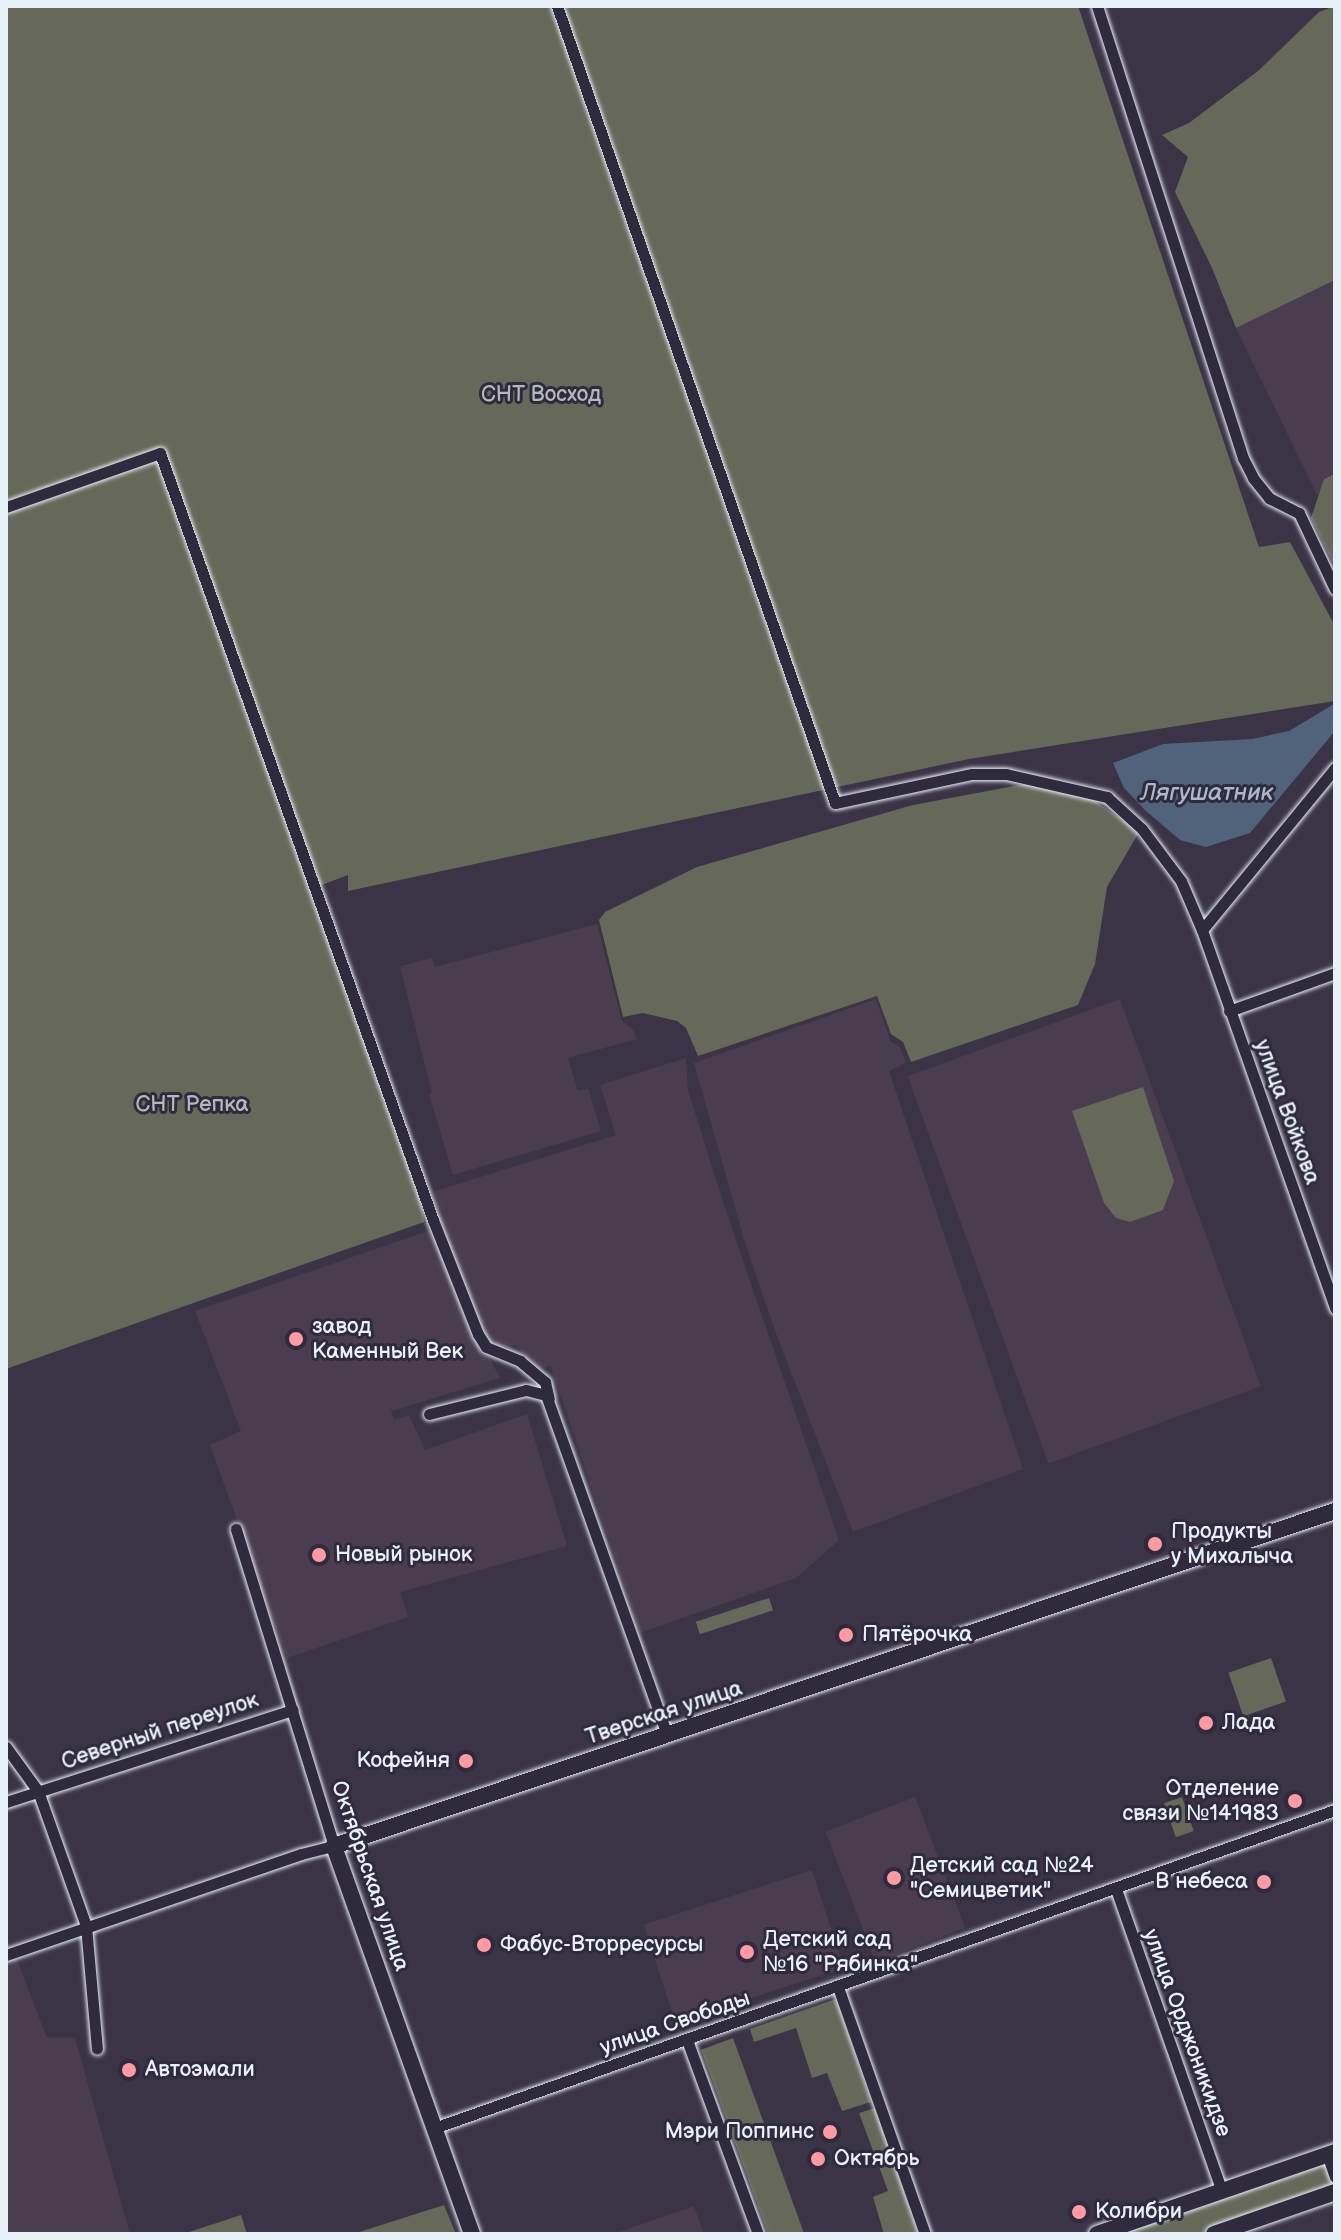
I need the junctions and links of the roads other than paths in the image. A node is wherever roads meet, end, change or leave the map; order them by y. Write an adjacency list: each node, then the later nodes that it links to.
1 (557, 6): 6 (street, улица Войкова)
2 (1097, 6): 4 (street)
3 (6, 507): 10 (street)
4 (1335, 589)
5 (1335, 768): 6 (street)
6 (1202, 930): 8 (street, улица Войкова)
7 (1335, 973): 8 (street)
8 (1229, 1011): 9 (street, улица Войкова)
9 (1335, 1308)
10 (549, 1399): 11 (street); 15 (street)
11 (429, 1414)
12 (1335, 1511): 15 (main road, Тверская улица)
13 (236, 1529): 14 (street, Октябрьская улица)
14 (293, 1710): 17 (street, Северный переулок); 20 (street, Октябрьская улица)
15 (667, 1735): 20 (main road, Тверская улица)
16 (6, 1747): 17 (street, Северный переулок)
17 (38, 1791): 18 (street, Северный переулок); 22 (street)
18 (6, 1802)
19 (1335, 1810): 21 (street, улица Свободы)
20 (334, 1846): 22 (street, Тверская улица); 27 (main road, Октябрьская улица)
21 (1116, 1889): 24 (street, улица Свободы); 30 (street, улица Орджоникидзе)
22 (86, 1926): 23 (street, Тверская улица); 26 (street)
23 (6, 1955)
24 (838, 1987): 25 (street, улица Свободы); 34 (street)
25 (687, 2040): 27 (street, улица Свободы); 33 (street)
26 (97, 2049)
27 (434, 2128): 32 (main road, Октябрьская улица)
28 (1331, 2153): 29 (street); 30 (main road)
29 (1335, 2177)
30 (1222, 2191): 35 (main road)
31 (1335, 2192): 36 (main road)
32 (472, 2234)
33 (758, 2234)
34 (925, 2234)
35 (1097, 2234)
36 (1214, 2234)

